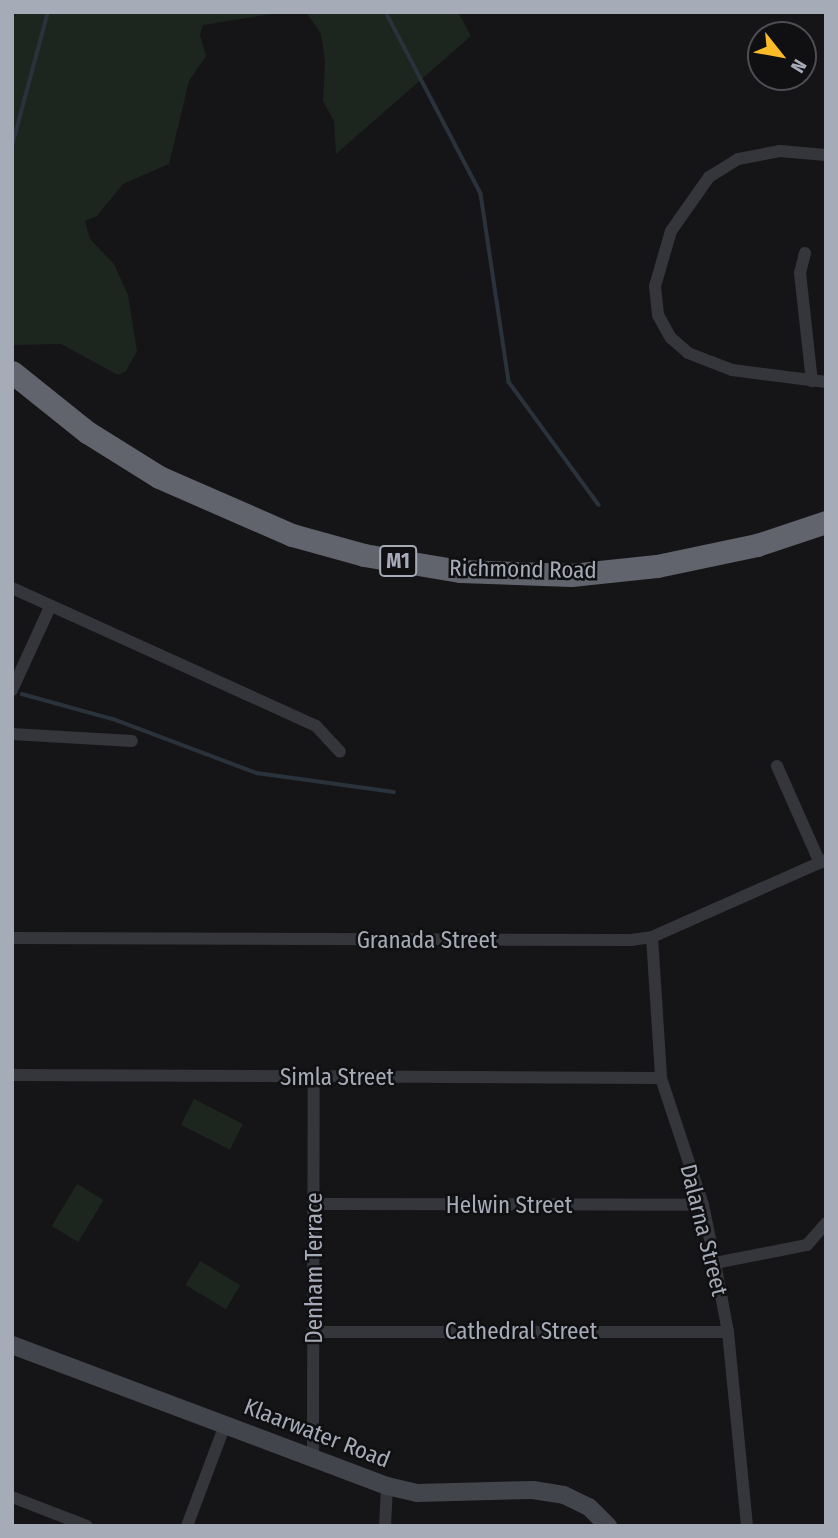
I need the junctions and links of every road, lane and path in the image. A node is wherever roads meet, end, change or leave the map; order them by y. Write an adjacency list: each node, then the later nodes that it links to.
1 (826, 155): 4 (street)
2 (805, 253): 4 (street)
3 (12, 372): 6 (highway, Richmond Road / M1)
4 (811, 380): 5 (street)
5 (826, 382)
6 (826, 522)
7 (12, 588): 8 (street)
8 (50, 607): 9 (street); 12 (street)
9 (12, 690)
10 (12, 734): 11 (street)
11 (132, 741)
12 (340, 752)
13 (777, 766): 14 (street)
14 (823, 861): 15 (street, Granada Street)
15 (652, 937): 16 (street, Granada Street); 19 (street, Dalarna Street)
16 (12, 939)
17 (12, 1076): 18 (street, Simla Street)
18 (314, 1077): 19 (street, Simla Street); 20 (street, Denham Terrace)
19 (661, 1078): 21 (street, Dalarna Street)
20 (315, 1204): 21 (street, Helwin Street); 24 (street, Denham Terrace)
21 (703, 1205): 23 (street, Dalarna Street)
22 (826, 1223): 23 (street)
23 (715, 1263): 25 (street, Dalarna Street)
24 (314, 1332): 25 (street, Cathedral Street); 28 (street, Denham Terrace)
25 (728, 1332): 35 (street, Dalarna Street)
26 (12, 1345): 27 (street, Klaarwater Road)
27 (225, 1425): 28 (street, Klaarwater Road); 32 (street)
28 (313, 1459): 29 (street, Klaarwater Road)
29 (387, 1486): 33 (street); 34 (street, Klaarwater Road)
30 (12, 1497): 31 (street)
31 (87, 1526)
32 (187, 1526)
33 (385, 1526)
34 (608, 1526)
35 (747, 1526)

